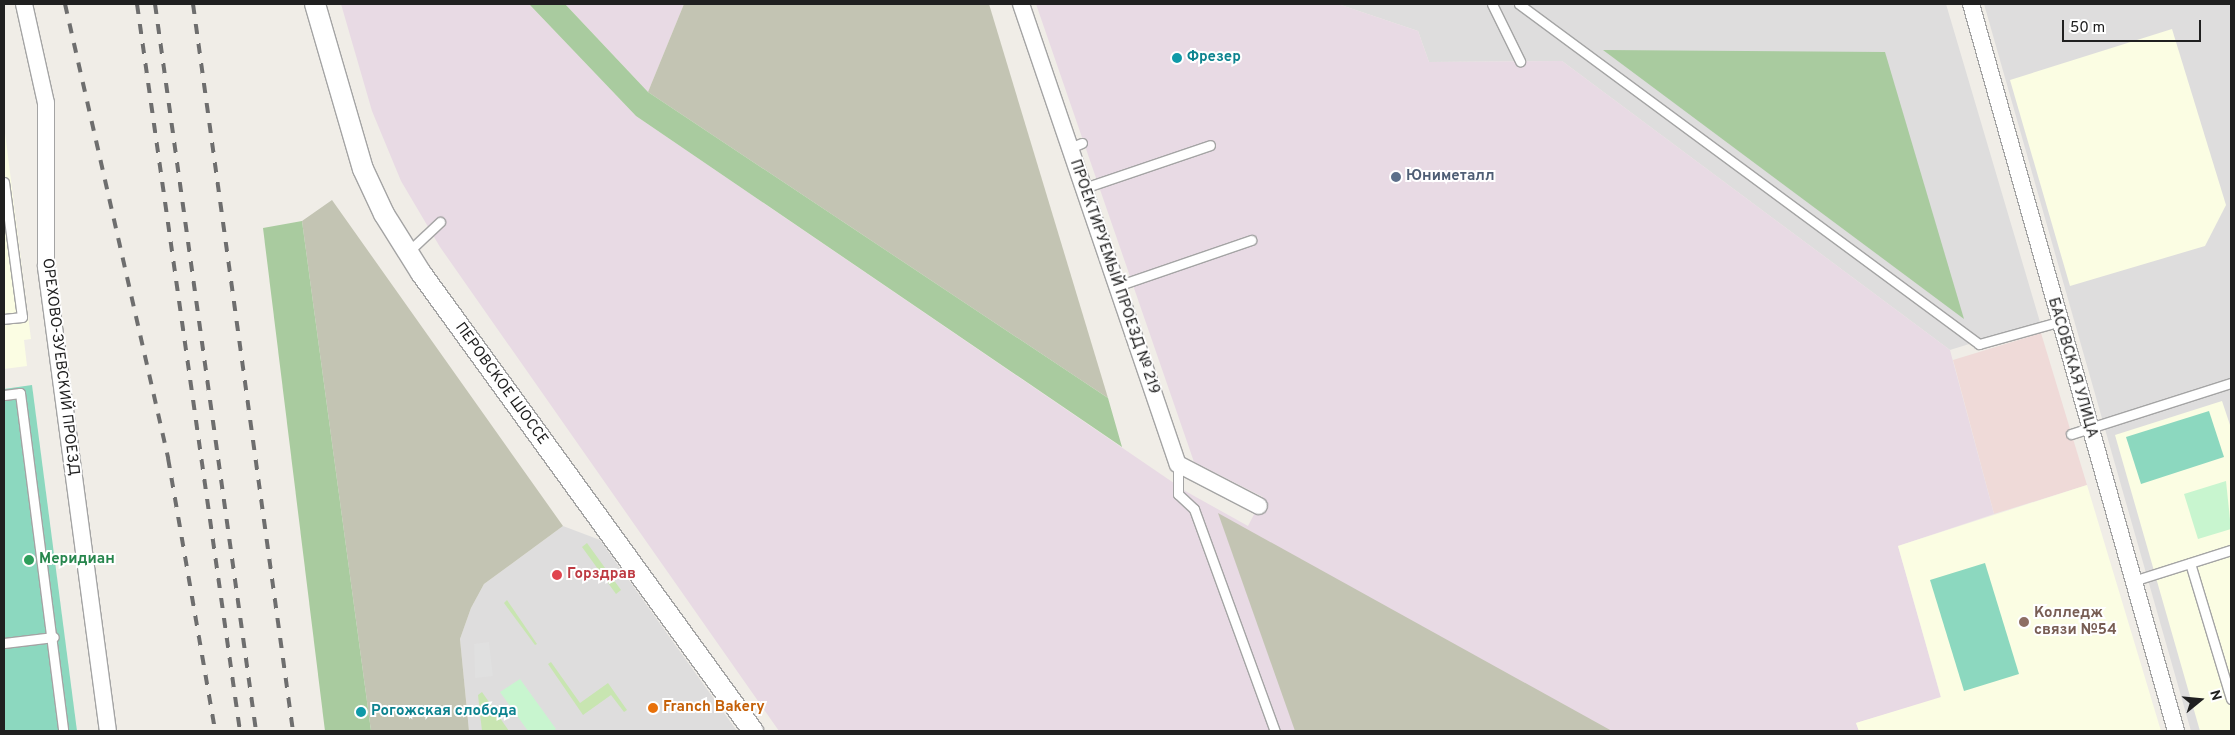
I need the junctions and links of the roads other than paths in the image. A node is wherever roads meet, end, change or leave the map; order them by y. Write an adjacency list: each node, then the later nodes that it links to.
1 (24, 4): 30 (street, ОРЕХОВО-ЗУЕВСКИЙ ПРОЕЗД)
2 (314, 4): 13 (street, ПЕРОВСКОЕ ШОССЕ)
3 (1021, 4): 10 (street, ПРОЕКТИРУЕМЫЙ ПРОЕЗД № 219)
4 (1492, 4): 7 (lane)
5 (1519, 4): 16 (lane)
6 (1971, 4): 16 (street, БАСОВСКАЯ УЛИЦА)
7 (1520, 61)
8 (1210, 144): 10 (lane)
9 (4, 182): 15 (lane)
10 (1084, 188): 14 (street, ПРОЕКТИРУЕМЫЙ ПРОЕЗД № 219)
11 (440, 222): 13 (lane)
12 (1251, 240): 14 (lane)
13 (408, 252): 31 (street, ПЕРОВСКОЕ ШОССЕ)
14 (1117, 286): 21 (street, ПРОЕКТИРУЕМЫЙ ПРОЕЗД № 219)
15 (4, 319)
16 (2058, 322): 19 (street, БАСОВСКАЯ УЛИЦА)
17 (2231, 382): 19 (lane)
18 (4, 396): 26 (lane)
19 (2089, 427): 20 (lane); 25 (street, БАСОВСКАЯ УЛИЦА)
20 (2071, 434)
21 (1178, 464): 22 (street); 32 (lane)
22 (1259, 506)
23 (2231, 550): 24 (lane)
24 (2190, 563): 25 (lane); 28 (lane)
25 (2133, 581): 33 (street, БАСОВСКАЯ УЛИЦА)
26 (54, 637): 27 (lane); 29 (lane)
27 (4, 643)
28 (2231, 699)
29 (62, 731)
30 (108, 731)
31 (753, 731)
32 (1274, 731)
33 (2176, 731)

